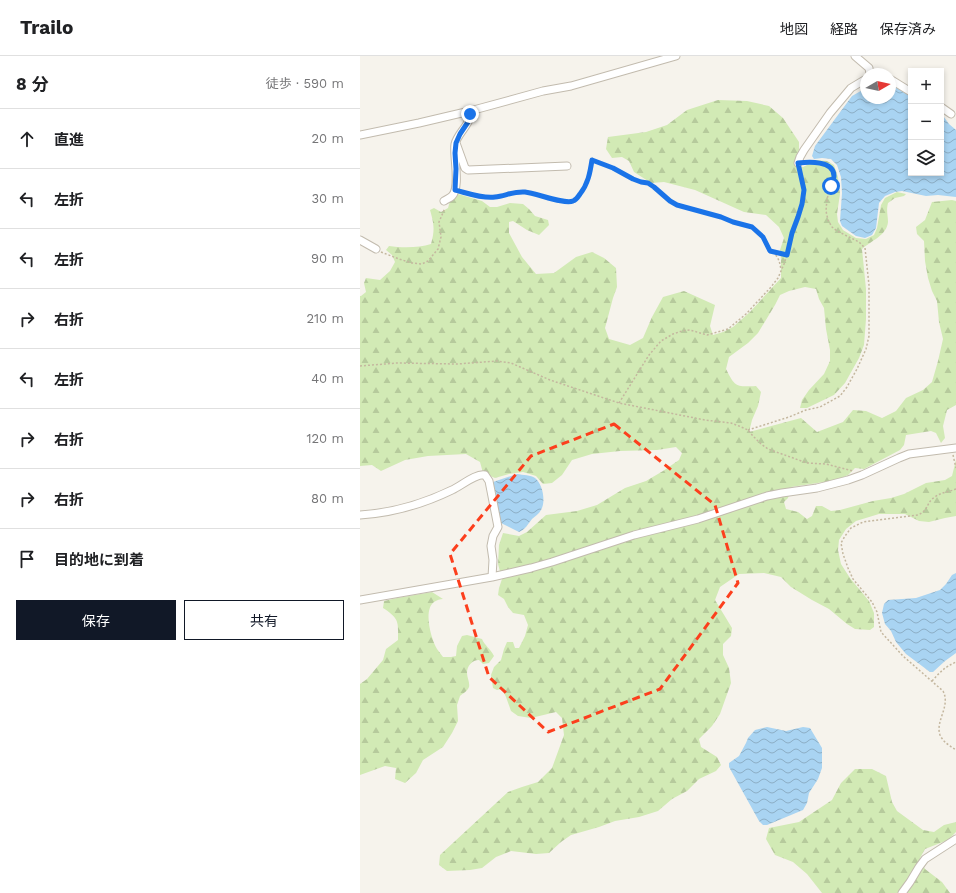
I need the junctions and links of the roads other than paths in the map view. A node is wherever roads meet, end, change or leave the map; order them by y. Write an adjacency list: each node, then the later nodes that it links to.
1 (676, 56): 8 (street)
2 (855, 56): 3 (street)
3 (868, 68)
4 (860, 82): 12 (street)
5 (896, 83): 6 (street)
6 (908, 90)
7 (944, 110): 9 (street)
8 (470, 111): 10 (street); 11 (street)
9 (951, 114)
10 (360, 135)
11 (456, 143): 13 (street); 14 (street)
12 (798, 163)
13 (567, 166)
14 (444, 201)
15 (360, 240): 16 (street)
16 (376, 249)
17 (954, 448): 19 (street)
18 (360, 515): 19 (street)
19 (492, 577): 20 (street)
20 (360, 600)
21 (956, 839): 22 (street)
22 (902, 893)

